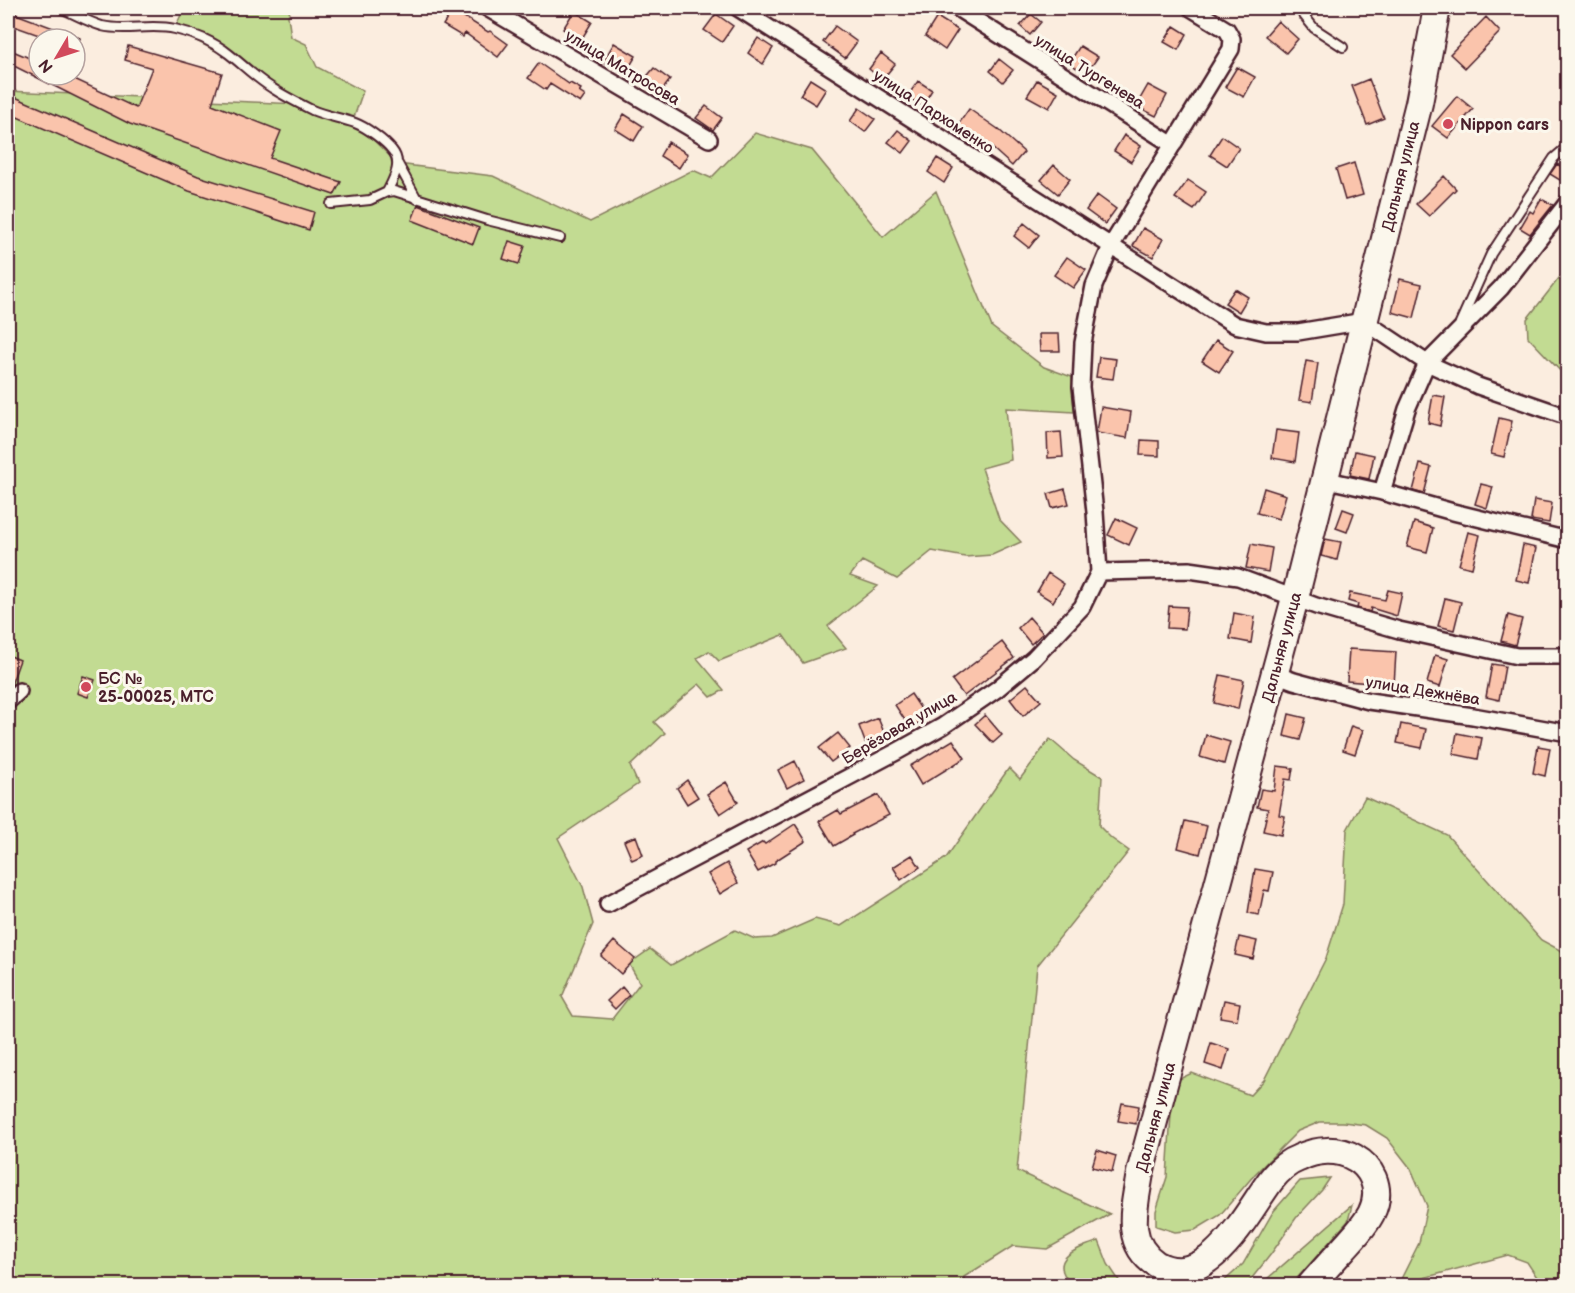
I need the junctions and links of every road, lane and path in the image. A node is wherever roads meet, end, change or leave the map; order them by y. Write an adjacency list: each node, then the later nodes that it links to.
1 (60, 8): 12 (lane)
2 (487, 8): 9 (street, улица Матросова)
3 (738, 8): 18 (street, улица Пархоменко)
4 (957, 8): 10 (street, улица Тургенева)
5 (1191, 8): 10 (street, Берёзовая улица)
6 (1298, 8): 8 (lane)
7 (1437, 8): 19 (main road, Дальняя улица)
8 (1343, 47)
9 (709, 139)
10 (1173, 145): 18 (street, Берёзовая улица)
11 (1568, 147): 20 (lane)
12 (398, 164): 13 (lane); 14 (lane)
13 (387, 192): 14 (lane); 16 (lane)
14 (417, 199): 17 (lane)
15 (1568, 202): 20 (street)
16 (331, 204)
17 (560, 238)
18 (1111, 246): 19 (street, улица Пархоменко); 26 (street, Берёзовая улица)
19 (1364, 321): 21 (street); 23 (main road, Дальняя улица)
20 (1455, 336): 21 (street)
21 (1427, 363): 22 (street); 24 (street)
22 (1568, 417)
23 (1323, 479): 24 (street); 27 (main road, Дальняя улица)
24 (1382, 492): 25 (street)
25 (1568, 540)
26 (1099, 572): 27 (street); 31 (street, Берёзовая улица)
27 (1295, 598): 28 (street); 29 (main road, Дальняя улица)
28 (1568, 656)
29 (1275, 674): 30 (street, улица Дежнёва); 32 (main road, Дальняя улица)
30 (1568, 733)
31 (608, 904)
32 (1310, 1286)

